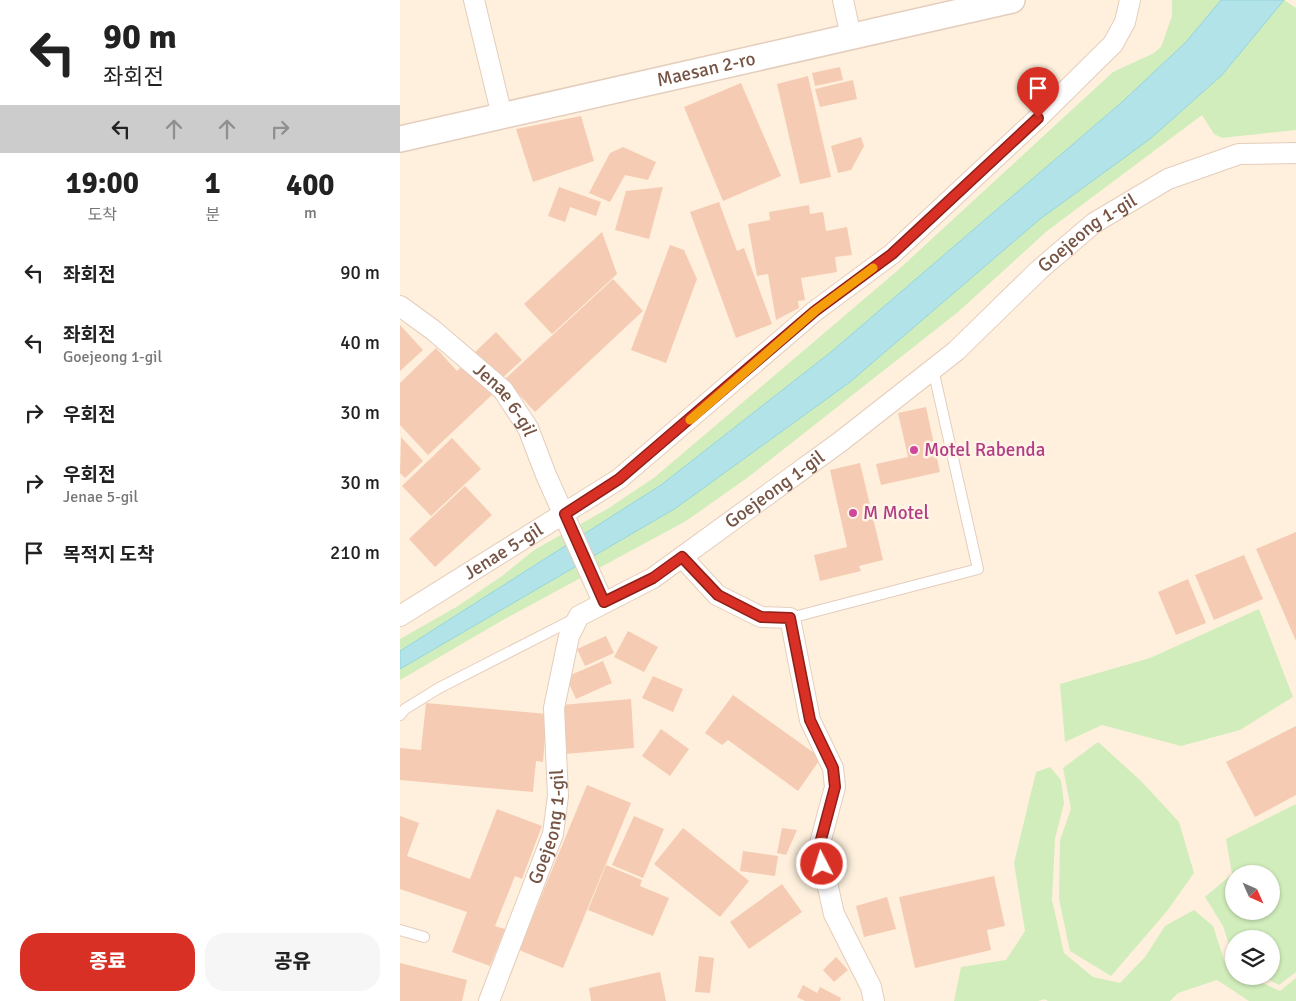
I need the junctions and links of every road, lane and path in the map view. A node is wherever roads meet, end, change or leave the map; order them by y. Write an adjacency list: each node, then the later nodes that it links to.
1 (474, 0): 6 (street)
2 (843, 0): 5 (street)
3 (1012, 0): 5 (street, Maesan 2-ro)
4 (1130, 0): 11 (street, Jenae 5-gil)
5 (851, 37): 6 (street, Maesan 2-ro)
6 (502, 116): 7 (street, Maesan 2-ro)
7 (400, 139)
8 (1296, 153): 10 (street, Goejeong 1-gil)
9 (400, 306): 11 (street, Jenae 6-gil)
10 (933, 369): 12 (street, Goejeong 1-gil); 16 (lane)
11 (567, 520): 13 (street, Jenae 6-gil); 14 (street, Jenae 5-gil)
12 (682, 557): 13 (street, Goejeong 1-gil); 16 (street)
13 (604, 602): 15 (street, Goejeong 1-gil)
14 (400, 616)
15 (579, 616): 17 (lane); 20 (street, Goejeong 1-gil)
16 (790, 618): 21 (street)
17 (400, 715)
18 (400, 930): 19 (lane)
19 (424, 937)
20 (489, 1001)
21 (874, 1001)

